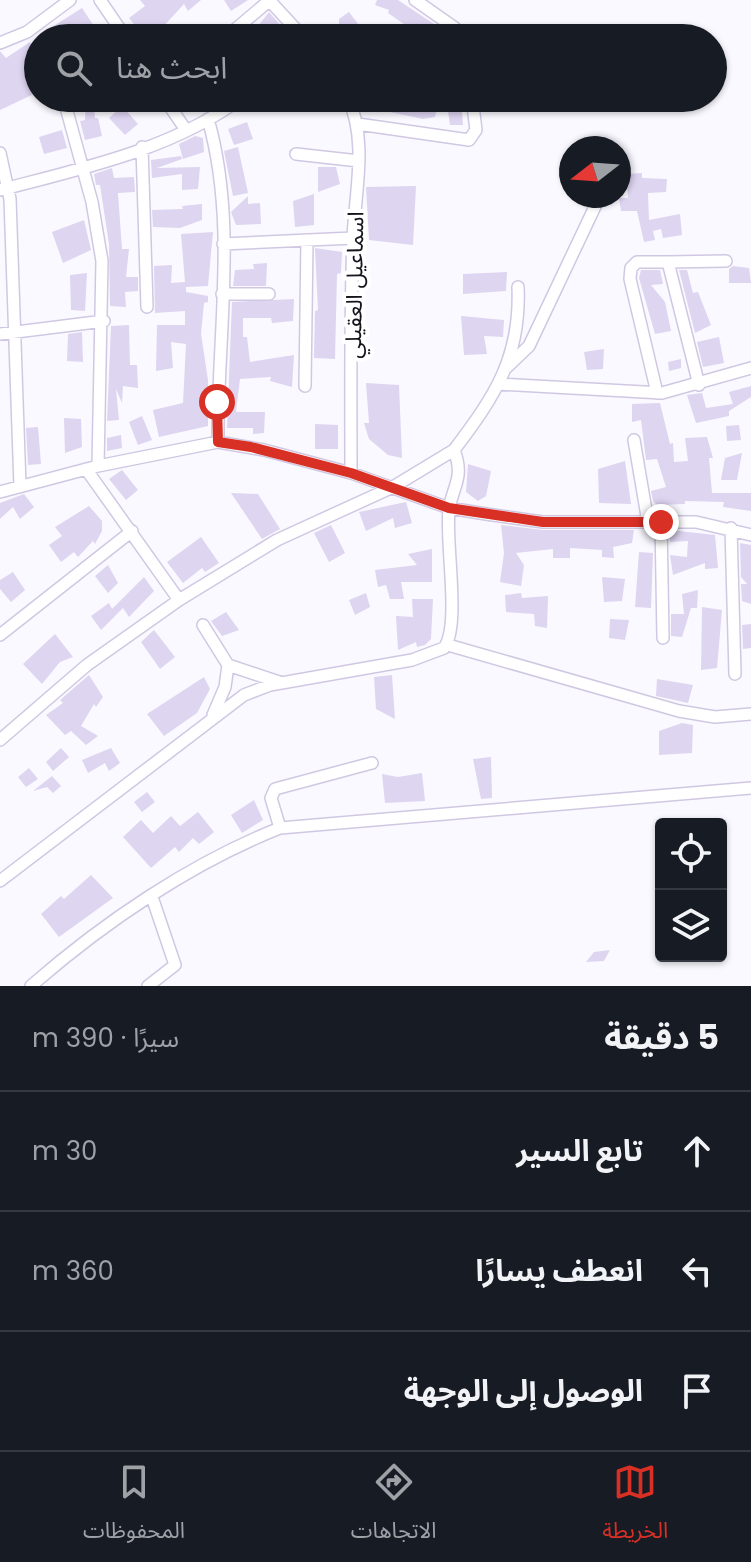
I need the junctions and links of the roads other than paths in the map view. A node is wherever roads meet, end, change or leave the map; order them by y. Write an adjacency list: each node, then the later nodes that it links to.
1 (70, 0): 5 (street)
2 (100, 0): 6 (street)
3 (270, 0): 7 (street); 8 (street)
4 (415, 0): 9 (street)
5 (40, 24)
6 (116, 24)
7 (242, 24)
8 (291, 24)
9 (449, 24)
10 (24, 32): 11 (street)
11 (0, 43)
12 (67, 112): 24 (street)
13 (174, 112): 19 (street)
14 (215, 112): 17 (street)
15 (353, 112): 18 (street, اسماعيل العقيلي)
16 (474, 112): 18 (street)
17 (208, 119): 19 (street); 29 (street)
18 (358, 124): 23 (street, اسماعيل العقيلي)
19 (186, 130): 20 (street)
20 (142, 147): 24 (street); 36 (street)
21 (0, 153): 25 (street)
22 (296, 154): 23 (street)
23 (359, 161): 27 (street, اسماعيل العقيلي)
24 (83, 167): 25 (street); 37 (street)
25 (4, 189): 32 (street)
26 (594, 208): 39 (street)
27 (353, 238): 28 (street); 50 (street, اسماعيل العقيلي)
28 (307, 240): 29 (street); 43 (street)
29 (223, 244): 34 (street)
30 (726, 261): 31 (street)
31 (668, 262): 42 (street); 44 (street)
32 (5, 273): 38 (street)
33 (518, 287): 39 (street)
34 (222, 294): 35 (street); 46 (street)
35 (269, 294)
36 (147, 307)
37 (104, 321): 38 (street); 48 (street)
38 (6, 333): 51 (street)
39 (506, 368): 41 (street)
40 (751, 368): 42 (street)
41 (498, 384): 44 (street); 47 (street)
42 (699, 385): 44 (street)
43 (305, 386)
44 (657, 393)
45 (634, 440): 55 (street)
46 (218, 442): 48 (street); 50 (street)
47 (454, 450): 52 (street); 54 (street)
48 (98, 466): 49 (street)
49 (86, 469): 51 (street); 58 (street)
50 (351, 473): 52 (street)
51 (20, 486): 53 (street)
52 (393, 487): 54 (street); 60 (street)
53 (0, 492)
54 (449, 508): 55 (street); 64 (street)
55 (648, 522): 56 (street)
56 (661, 522): 57 (street); 63 (street)
57 (731, 528): 59 (street); 66 (street)
58 (132, 531): 60 (street); 62 (street)
59 (751, 535)
60 (179, 600): 70 (street)
61 (203, 625): 65 (street)
62 (0, 635)
63 (663, 638)
64 (448, 645): 67 (street); 68 (street)
65 (228, 665): 67 (street); 69 (street)
66 (735, 674)
67 (283, 683): 69 (street)
68 (751, 714)
69 (213, 716): 74 (street)
70 (0, 740)
71 (372, 763): 73 (street)
72 (751, 788): 73 (street)
73 (280, 828): 75 (street)
74 (0, 881)
75 (152, 897): 76 (street); 77 (street)
76 (31, 986)
77 (148, 986)

